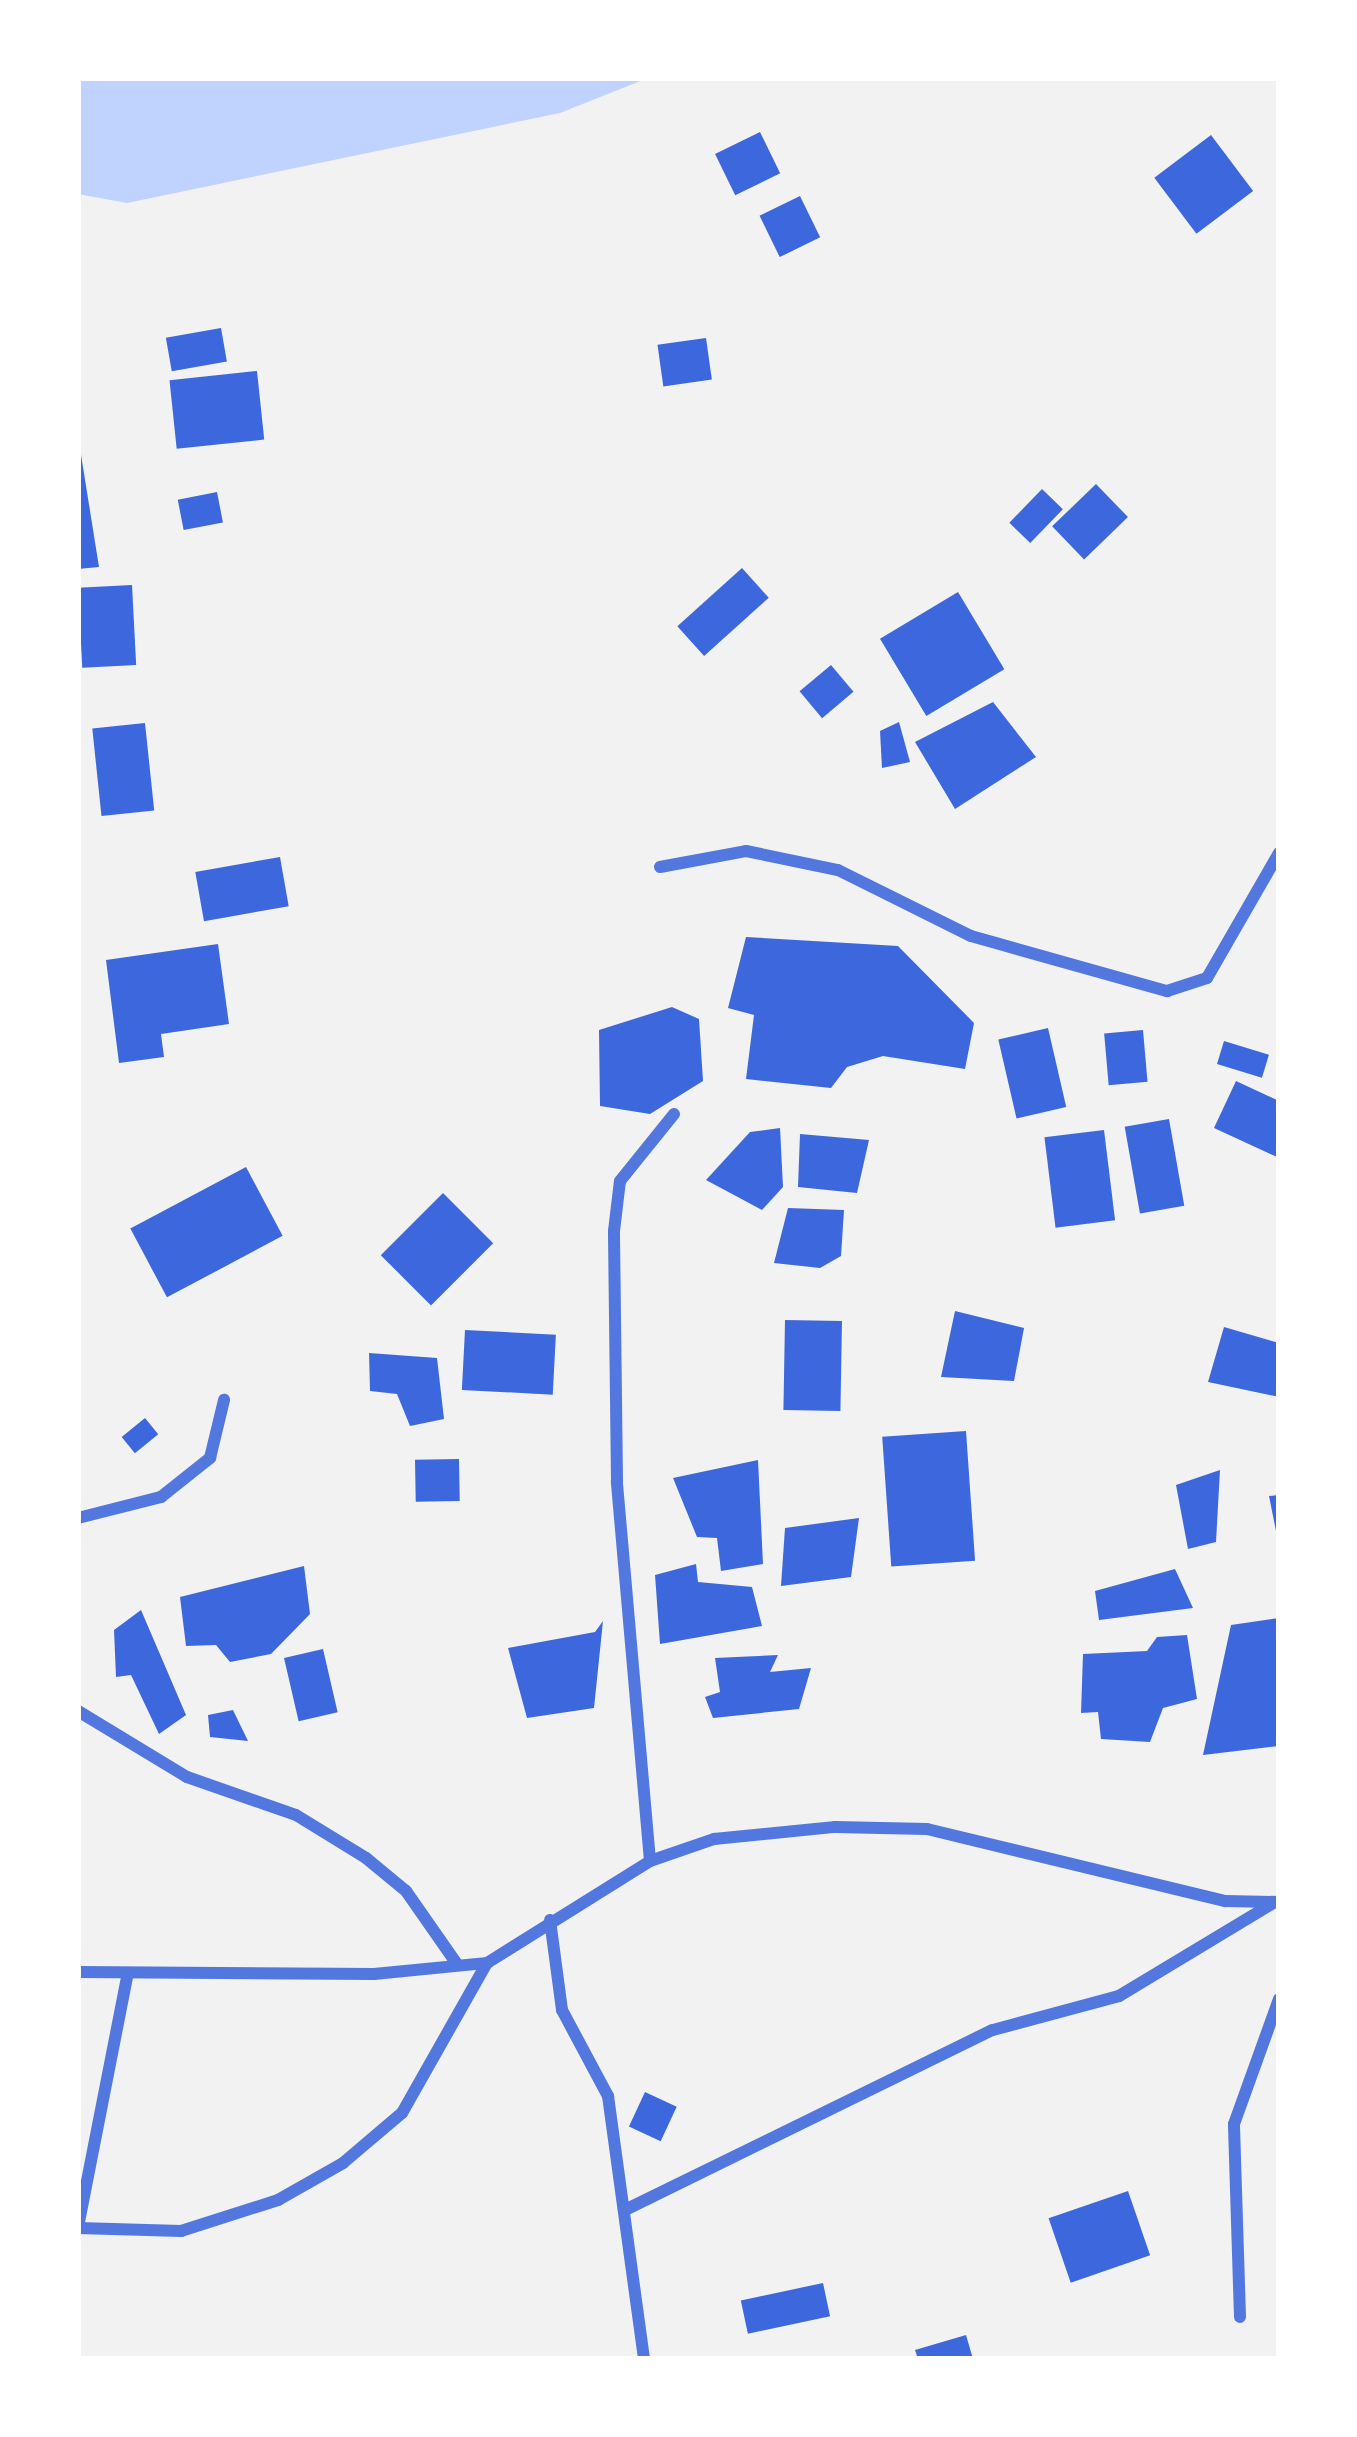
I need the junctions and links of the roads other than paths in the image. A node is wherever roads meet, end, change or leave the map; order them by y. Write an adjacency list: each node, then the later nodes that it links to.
1 (1279, 853): 2 (street)
2 (660, 868)
3 (674, 1114): 7 (street)
4 (224, 1400): 5 (street)
5 (78, 1518)
6 (78, 1711): 11 (street)
7 (650, 1861): 8 (street); 9 (street)
8 (1277, 1902): 15 (street)
9 (550, 1920): 10 (street); 15 (street)
10 (487, 1963): 11 (street); 16 (street)
11 (458, 1964): 13 (street)
12 (78, 1972): 13 (street)
13 (128, 1973): 16 (street)
14 (1279, 1999): 17 (street)
15 (627, 2209): 18 (street)
16 (78, 2228)
17 (1240, 2317)
18 (644, 2359)

